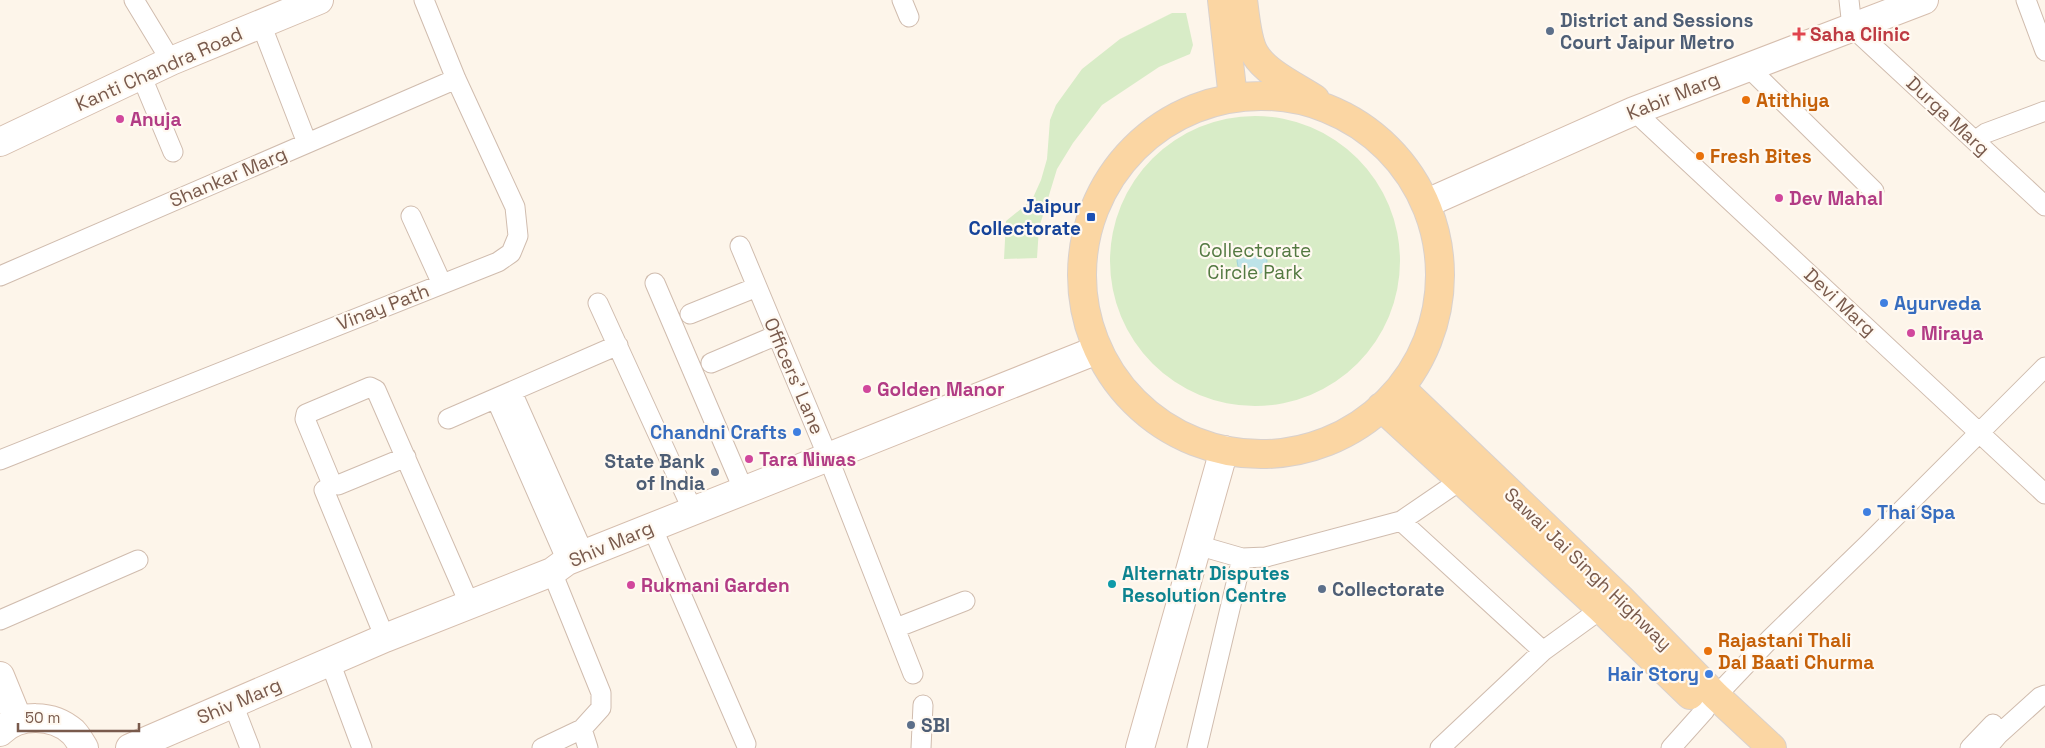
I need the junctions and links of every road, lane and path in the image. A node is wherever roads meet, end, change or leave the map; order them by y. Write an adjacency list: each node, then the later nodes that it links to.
1 (134, 0): 12 (street)
2 (319, 0): 9 (street, Kanti Chandra Road)
3 (424, 0): 15 (street, Vinay Path)
4 (1222, 0): 16 (main road)
5 (1243, 0): 19 (main road)
6 (1848, 0): 10 (street)
7 (1924, 0): 10 (street, Kabir Marg)
8 (2026, 0): 11 (street)
9 (261, 24): 12 (street, Kanti Chandra Road); 22 (street)
10 (1852, 26): 13 (street, Kabir Marg); 20 (street, Durga Marg)
11 (2045, 51)
12 (171, 61): 14 (street, Kanti Chandra Road)
13 (1748, 66): 17 (street, Kabir Marg); 24 (street)
14 (141, 75): 21 (street, Kanti Chandra Road); 23 (street)
15 (456, 79): 22 (street, Shankar Marg); 31 (street, Vinay Path)
16 (1233, 98): 19 (main road); 37 (main road)
17 (1634, 111): 25 (street, Kabir Marg); 44 (street, Devi Marg)
18 (2045, 111): 20 (street)
19 (1338, 112): 25 (main road)
20 (1975, 141): 26 (street, Durga Marg)
21 (0, 142)
22 (308, 143): 29 (street, Shankar Marg)
23 (173, 152)
24 (1874, 191)
25 (1427, 203): 40 (main road)
26 (2045, 206)
27 (411, 216): 31 (street)
28 (740, 246): 32 (street, Officers' Lane)
29 (0, 276)
30 (654, 283): 51 (street)
31 (442, 284): 48 (street, Vinay Path)
32 (757, 287): 34 (street); 35 (street, Officers' Lane)
33 (598, 303): 36 (street)
34 (690, 314)
35 (778, 335): 38 (street); 47 (street, Officers' Lane)
36 (618, 346): 41 (street); 53 (street)
37 (1097, 350): 45 (main road); 47 (street, Shiv Marg)
38 (711, 363)
39 (2045, 367): 44 (street)
40 (1403, 390): 42 (main road); 71 (main road, Sawai Jai Singh Highway)
41 (504, 396): 43 (street); 59 (street)
42 (1381, 407): 45 (main road); 49 (main road)
43 (448, 419)
44 (1980, 432): 52 (street, Devi Marg); 71 (street)
45 (1224, 450): 56 (street)
46 (406, 457): 46 (street); 61 (street)
47 (828, 457): 51 (street, Shiv Marg); 64 (street, Officers' Lane)
48 (0, 460)
49 (1461, 480): 54 (street); 62 (main road)
50 (324, 490): 65 (street)
51 (744, 490): 53 (street, Shiv Marg)
52 (2045, 494)
53 (693, 510): 55 (street, Shiv Marg)
54 (1401, 521): 57 (street); 66 (street)
55 (652, 527): 59 (street, Shiv Marg); 77 (street)
56 (1197, 545): 57 (street); 85 (street)
57 (1242, 558): 86 (street)
58 (138, 560): 63 (street)
59 (568, 562): 61 (street, Shiv Marg); 76 (street)
60 (965, 602): 64 (street)
61 (469, 603): 65 (street, Shiv Marg)
62 (1601, 609): 66 (street); 71 (main road)
63 (0, 620)
64 (896, 628): 68 (street, Officers' Lane)
65 (385, 638): 67 (street, Shiv Marg)
66 (1543, 651): 87 (street)
67 (330, 662): 72 (street, Shiv Marg); 81 (street)
68 (913, 674)
69 (0, 676): 75 (street)
70 (2045, 695): 92 (street)
71 (1711, 703): 88 (street); 89 (main road); 90 (main road, Sawai Jai Singh Highway)
72 (233, 704): 79 (street, Shiv Marg); 80 (street)
73 (923, 705): 84 (street)
74 (1996, 720): 91 (street)
75 (9, 726): 78 (street)
76 (582, 728): 82 (street); 83 (street)
77 (746, 744)
78 (84, 748)
79 (130, 748)
80 (250, 748)
81 (362, 748)
82 (542, 748)
83 (588, 748)
84 (921, 748)
85 (1140, 748)
86 (1197, 748)
87 (1440, 748)
88 (1671, 748)
89 (1745, 748)
90 (1772, 748)
91 (1970, 748)
92 (1987, 748)

